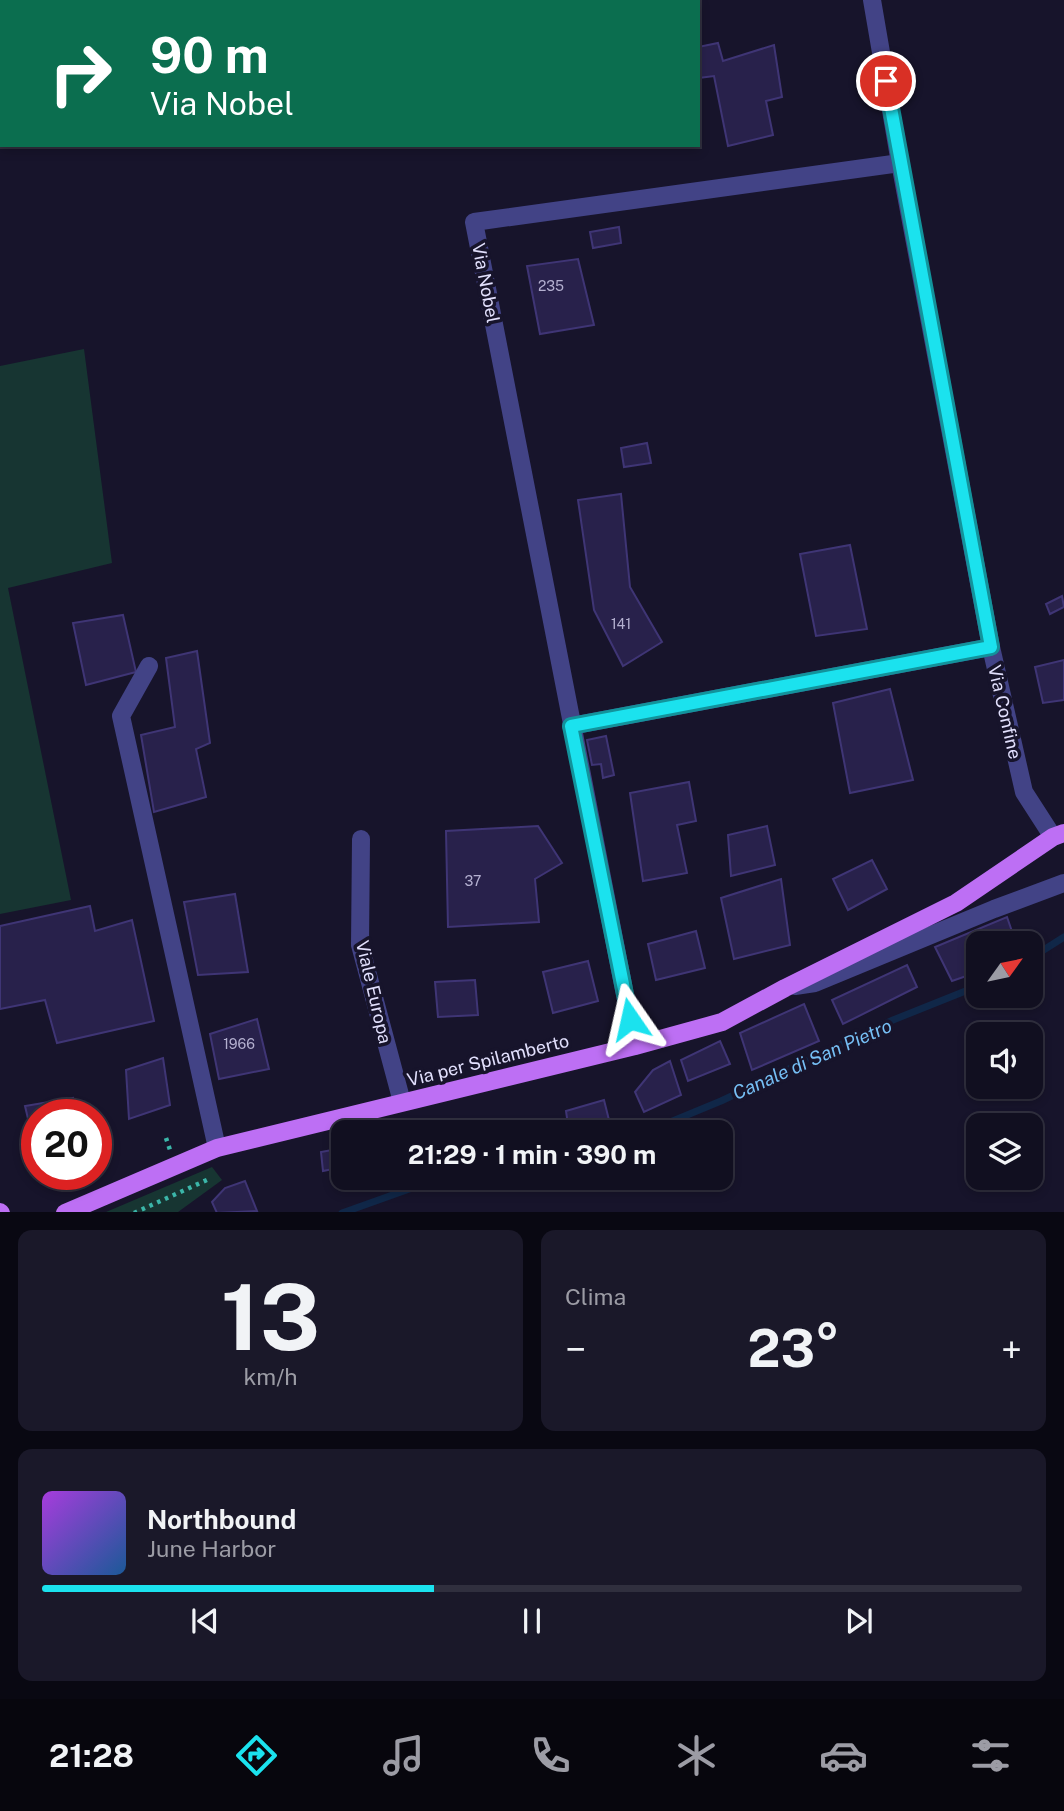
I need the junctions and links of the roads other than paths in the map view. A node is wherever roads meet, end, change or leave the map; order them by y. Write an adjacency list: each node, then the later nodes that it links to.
1 (872, 0): 2 (street, Via Confine)
2 (900, 163): 3 (street, Via Confine); 5 (street, Via Nobel)
3 (991, 647): 5 (street); 6 (street, Via Confine)
4 (149, 666): 12 (street)
5 (571, 726): 10 (street, Via Nobel)
6 (1059, 835): 9 (main road, Via per Spilamberto)
7 (361, 838): 11 (street, Viale Europa)
8 (1064, 883): 9 (street)
9 (785, 988): 10 (main road, Via per Spilamberto)
10 (635, 1045): 11 (main road, Via per Spilamberto)
11 (402, 1102): 12 (main road, Via per Spilamberto)
12 (217, 1148): 13 (main road, Via per Spilamberto)
13 (67, 1212)

